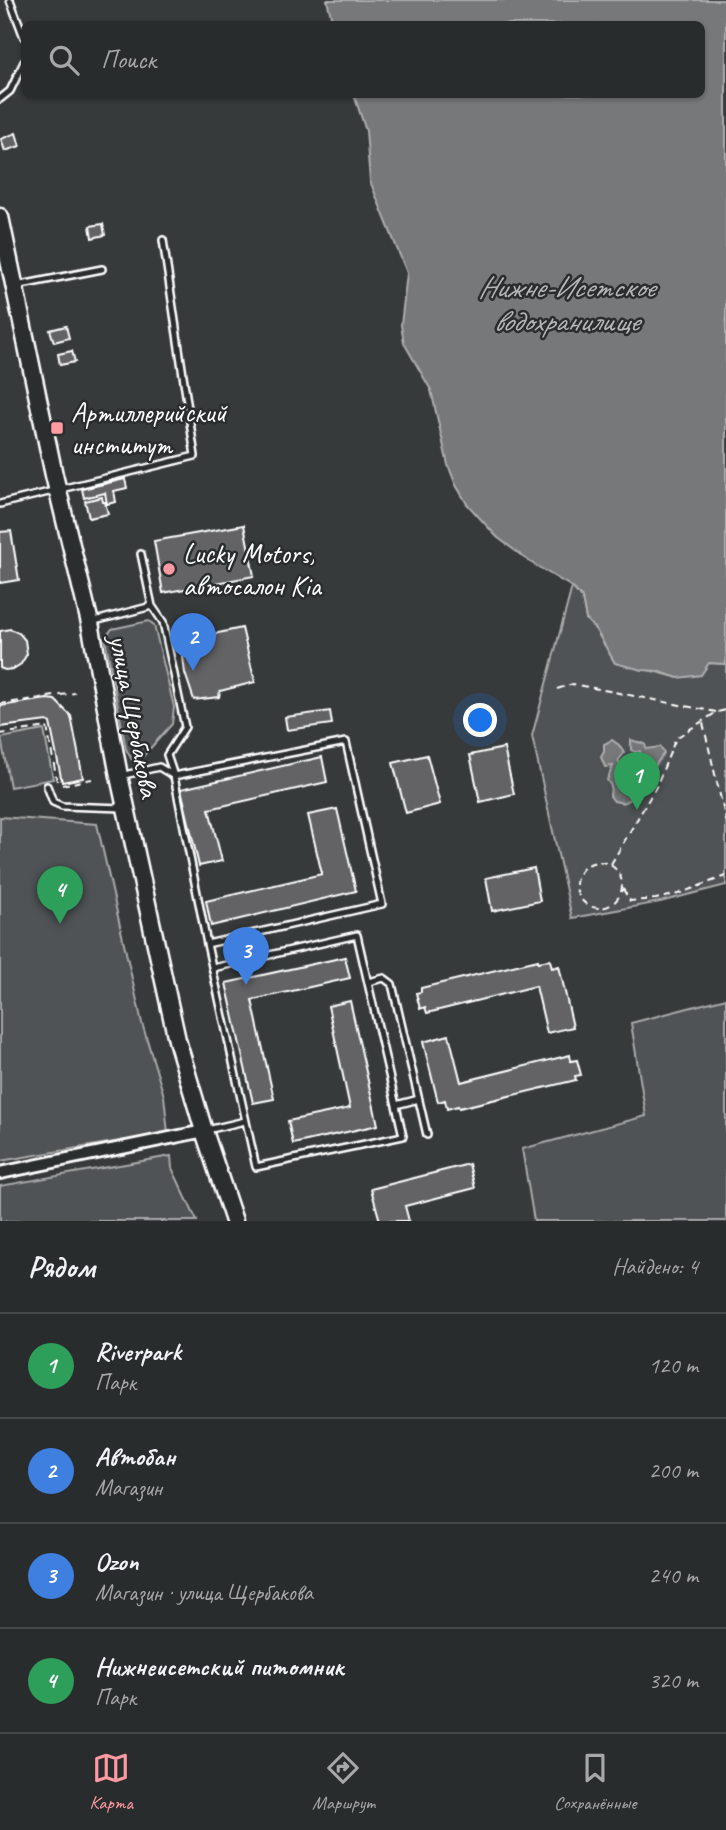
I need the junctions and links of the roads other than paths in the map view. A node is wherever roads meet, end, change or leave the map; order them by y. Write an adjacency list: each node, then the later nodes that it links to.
1 (10, 0): 2 (lane)
2 (21, 29)
3 (21, 68): 4 (lane)
4 (0, 99)
5 (0, 217): 7 (main road, улица Щербакова)
6 (163, 240): 10 (lane)
7 (4, 254): 9 (main road, улица Щербакова)
8 (102, 269): 9 (lane)
9 (15, 286): 10 (main road, улица Щербакова)
10 (58, 489): 11 (lane); 14 (main road, улица Щербакова)
11 (0, 504)
12 (141, 554): 13 (lane)
13 (152, 606): 14 (lane); 16 (lane)
14 (90, 622): 15 (main road, улица Щербакова)
15 (119, 776): 16 (lane); 18 (main road, улица Щербакова)
16 (174, 776): 19 (lane); 19 (lane)
17 (47, 786): 18 (lane)
18 (126, 808): 25 (main road, улица Щербакова)
19 (207, 944): 20 (lane)
20 (213, 968): 21 (lane); 24 (lane)
21 (368, 982): 22 (lane); 23 (lane)
22 (419, 1099): 23 (lane); 26 (lane)
23 (396, 1105): 24 (lane)
24 (245, 1121): 25 (lane)
25 (204, 1131): 27 (street); 28 (main road, улица Щербакова)
26 (427, 1135)
27 (0, 1173)
28 (234, 1221)

